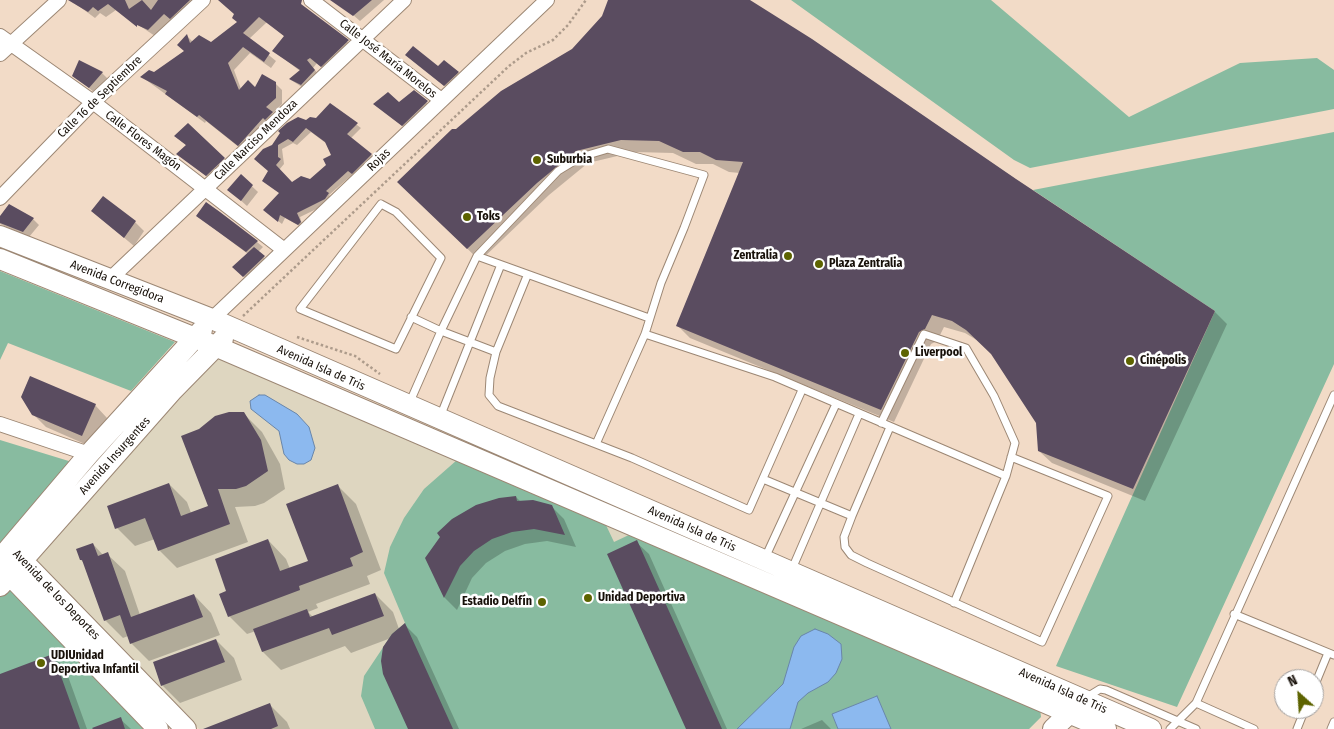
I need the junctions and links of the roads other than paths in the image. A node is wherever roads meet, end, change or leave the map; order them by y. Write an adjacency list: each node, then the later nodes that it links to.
1 (59, 0): 7 (street)
2 (203, 0): 9 (street, Calle 16 de Septiembre)
3 (311, 0): 6 (street, Calle José María Morelos)
4 (404, 0): 6 (street, Calle Narciso Mendoza)
5 (547, 0): 8 (street, Rojas)
6 (362, 39): 8 (street, Calle José María Morelos); 10 (street, Calle Narciso Mendoza)
7 (3, 45): 9 (street, Calle Flores Magón)
8 (440, 99): 13 (street, Rojas)
9 (93, 102): 10 (street, Calle Flores Magón); 11 (street, Calle 16 de Septiembre)
10 (206, 188): 13 (street, Calle Flores Magón); 18 (street, Calle Narciso Mendoza)
11 (0, 198)
12 (0, 236): 18 (main road, Avenida Corregidora)
13 (283, 249): 21 (street, Rojas)
14 (477, 256): 16 (lane); 20 (lane); 23 (lane)
15 (0, 259): 25 (main road, Avenida Corregidora)
16 (500, 266): 17 (lane); 26 (lane)
17 (527, 276): 20 (lane); 28 (lane)
18 (109, 280): 21 (main road, Avenida Corregidora)
19 (411, 317): 19 (lane); 23 (lane)
20 (649, 318): 24 (lane)
21 (212, 319): 22 (main road, Avenida Corregidora); 25 (main road, Avenida Insurgentes)
22 (235, 325): 27 (main road, Avenida Insurgentes); 32 (main road, Avenida Isla de Tris)
23 (441, 331): 26 (lane); 32 (lane)
24 (645, 334): 29 (lane); 38 (lane)
25 (194, 339): 27 (main road, Avenida Corregidora); 39 (main road, Avenida Insurgentes)
26 (470, 343): 28 (lane); 34 (lane)
27 (215, 346): 47 (main road, Avenida Insurgentes); 55 (main road, Avenida Isla de Tris)
28 (496, 352): 38 (lane)
29 (802, 390): 31 (lane); 42 (lane)
30 (1334, 395): 50 (lane)
31 (836, 404): 33 (lane); 43 (lane)
32 (408, 406): 34 (main road, Avenida Isla de Tris)
33 (859, 414): 35 (lane); 44 (lane)
34 (439, 418): 46 (main road, Avenida Isla de Tris)
35 (881, 423): 37 (lane); 40 (lane)
36 (0, 424): 39 (street)
37 (890, 427): 41 (lane); 45 (lane)
38 (596, 444): 42 (lane)
39 (89, 454): 47 (main road, Avenida Insurgentes)
40 (1011, 458): 41 (lane); 49 (lane)
41 (1006, 476): 49 (lane)
42 (763, 479): 43 (lane)
43 (796, 492): 44 (lane); 46 (lane)
44 (820, 503): 45 (lane); 48 (lane)
45 (852, 516): 49 (lane)
46 (764, 561): 48 (main road, Avenida Isla de Tris)
47 (7, 565): 59 (main road, Avenida de los Deportes); 60 (main road, Avenida de los Deportes)
48 (790, 572): 53 (main road, Avenida Isla de Tris)
49 (954, 603)
50 (1234, 614): 51 (lane); 54 (lane)
51 (1331, 654): 52 (lane)
52 (1324, 669)
53 (1084, 700): 55 (main road); 56 (lane); 58 (main road, Avenida Isla de Tris)
54 (1196, 703): 56 (lane); 65 (lane)
55 (1068, 714): 58 (main road, Avenida Isla de Tris); 61 (main road)
56 (1179, 721): 63 (lane); 64 (lane)
57 (1334, 722): 66 (lane)
58 (1099, 723): 62 (main road, Avenida Isla de Tris)
59 (158, 729)
60 (186, 729)
61 (1053, 729)
62 (1151, 729)
63 (1170, 729)
64 (1196, 729)
65 (1254, 729)
66 (1331, 729)

